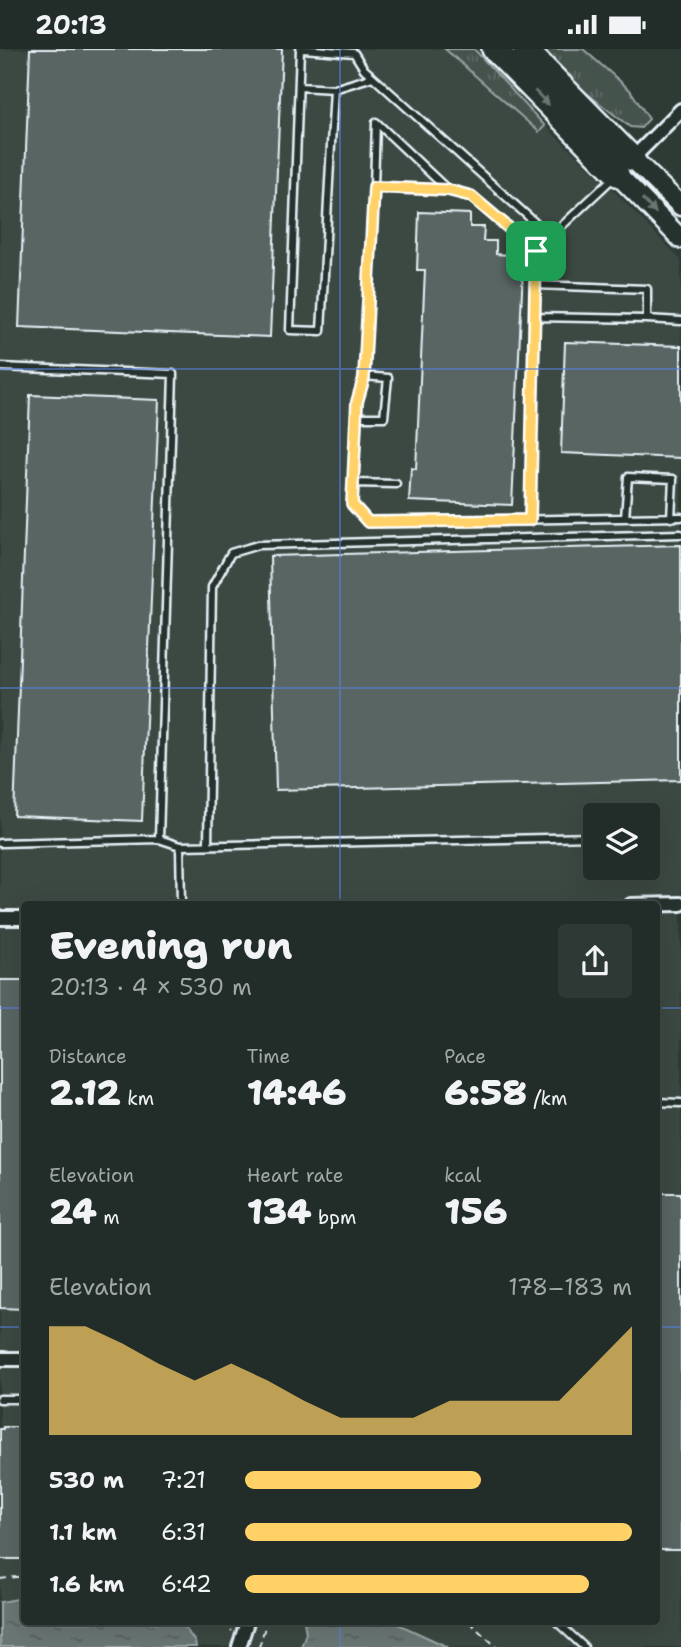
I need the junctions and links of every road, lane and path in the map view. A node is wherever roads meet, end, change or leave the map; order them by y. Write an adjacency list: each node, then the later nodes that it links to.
1 (302, 49): 4 (lane); 6 (lane)
2 (494, 49): 9 (highway, one-way to 9)
3 (525, 49): 9 (highway)
4 (334, 50): 5 (lane)
5 (373, 76): 7 (lane); 13 (lane)
6 (299, 87): 7 (lane); 7 (lane)
7 (334, 89)
8 (681, 110): 9 (street)
9 (625, 166): 12 (main road); 13 (lane); 14 (main road, one-way to 14)
10 (374, 187): 11 (lane); 11 (lane); 21 (lane)
11 (448, 190): 15 (lane)
12 (681, 207)
13 (551, 237): 15 (lane)
14 (681, 239)
15 (536, 251): 16 (lane)
16 (535, 285): 17 (lane); 18 (lane)
17 (534, 317): 18 (lane); 28 (lane)
18 (647, 319): 19 (lane)
19 (681, 321)
20 (0, 367): 31 (lane)
21 (364, 376): 22 (lane); 22 (lane)
22 (356, 417): 23 (lane)
23 (353, 483): 24 (lane); 28 (lane)
24 (396, 484)
25 (671, 517): 26 (lane); 27 (lane); 27 (lane)
26 (681, 517)
27 (625, 518): 28 (lane)
28 (530, 520)
29 (681, 534): 33 (lane)
30 (583, 837): 33 (lane)
31 (159, 839): 32 (lane); 34 (lane)
32 (0, 843)
33 (208, 845): 34 (lane)
34 (180, 846): 35 (lane)
35 (181, 901)
36 (660, 904): 37 (street)
37 (681, 904)
38 (0, 918): 39 (street)
39 (21, 918)
40 (660, 1102): 41 (lane)
41 (681, 1103)
42 (0, 1359): 43 (street)
43 (21, 1359)
44 (0, 1399): 45 (lane)
45 (21, 1399)
46 (21, 1576): 47 (path)
47 (0, 1579)
48 (246, 1625): 52 (street)
49 (266, 1625): 53 (path)
50 (472, 1625): 54 (path)
51 (561, 1625): 55 (lane)
52 (239, 1647)
53 (259, 1647)
54 (497, 1647)
55 (584, 1647)

